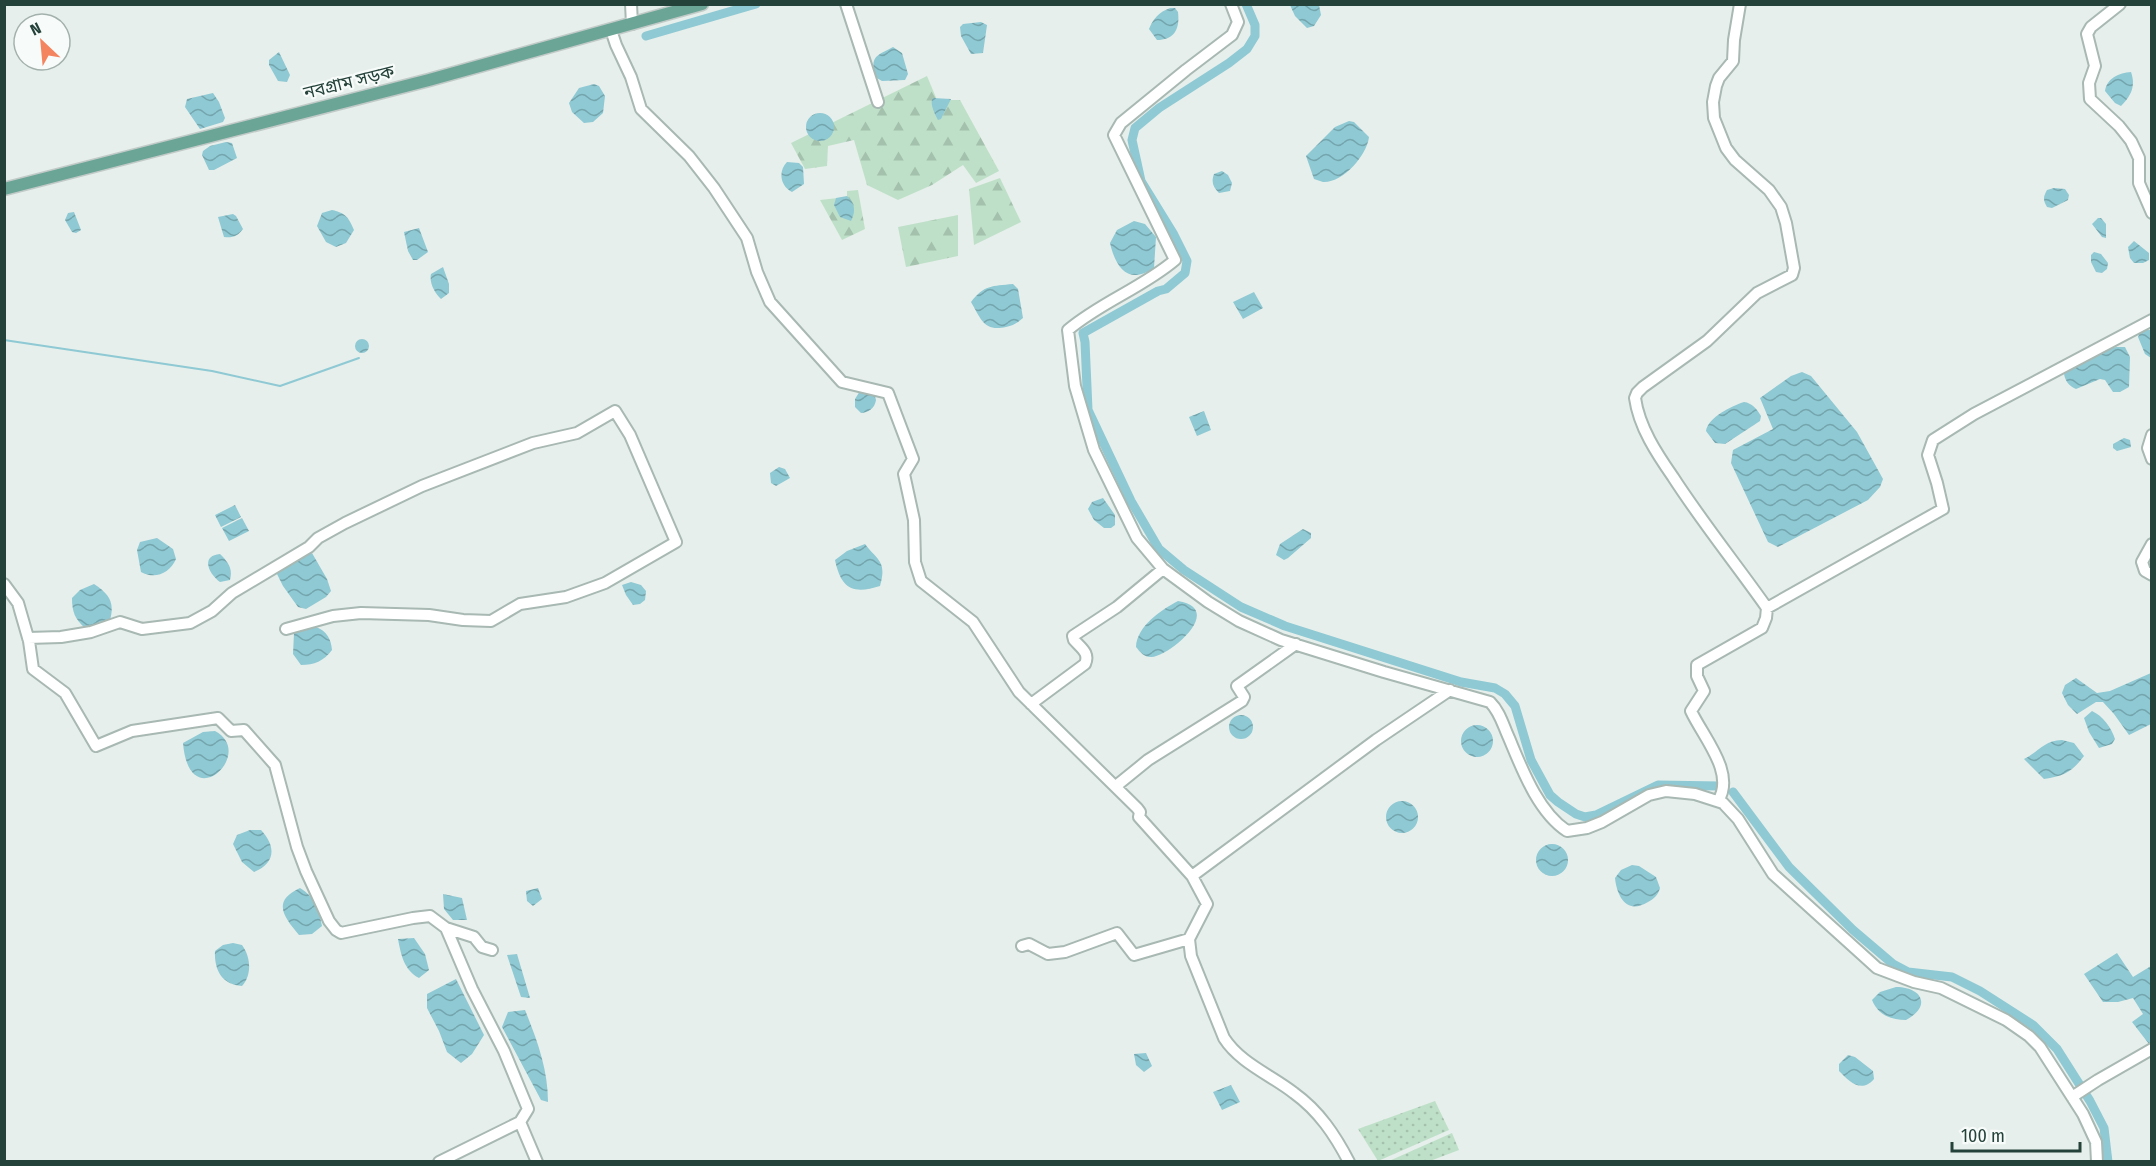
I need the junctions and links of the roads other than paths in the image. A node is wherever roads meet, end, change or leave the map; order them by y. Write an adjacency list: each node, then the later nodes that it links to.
1 (631, 4): 7 (street)
2 (702, 4): 7 (main road, নবগ্রাম সড়ক)
3 (846, 4): 9 (street)
4 (1231, 4): 16 (street)
5 (1740, 4): 19 (street)
6 (2120, 4): 11 (street)
7 (632, 24): 8 (main road, নবগ্রাম সড়ক)
8 (611, 30): 10 (main road, নবগ্রাম সড়ক); 24 (street)
9 (878, 102)
10 (4, 189)
11 (2151, 213)
12 (2151, 320): 19 (street)
13 (2151, 435): 14 (street)
14 (2151, 459)
15 (2151, 544): 17 (street)
16 (1163, 569): 22 (street); 24 (street)
17 (2151, 575)
18 (4, 584): 21 (street)
19 (1767, 608): 26 (street)
20 (286, 629): 21 (street)
21 (28, 638): 28 (street)
22 (1296, 644): 23 (street); 25 (street)
23 (1450, 690): 26 (street); 27 (street)
24 (1031, 704): 25 (street)
25 (1116, 786): 27 (street)
26 (1718, 801): 33 (street)
27 (1192, 876): 29 (street)
28 (446, 928): 31 (street); 34 (street)
29 (1189, 939): 30 (street); 37 (street)
30 (1022, 946)
31 (492, 950)
32 (2151, 1049): 33 (street)
33 (2072, 1097): 38 (street)
34 (520, 1122): 35 (street); 36 (street)
35 (439, 1161)
36 (537, 1161)
37 (1349, 1161)
38 (2097, 1161)

